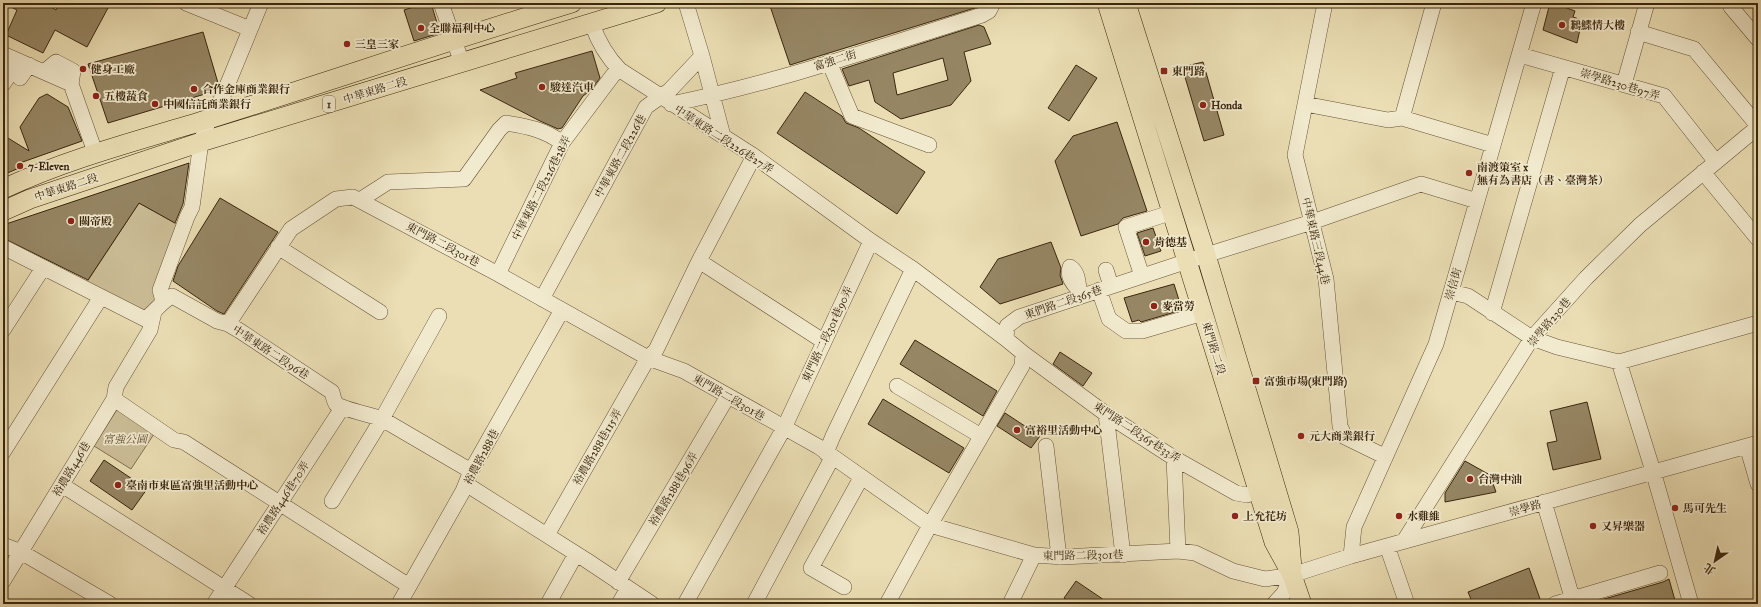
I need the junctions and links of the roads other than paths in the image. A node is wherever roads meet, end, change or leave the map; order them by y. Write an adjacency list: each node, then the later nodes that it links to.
1 (186, 3): 16 (street)
2 (261, 3): 16 (street, 裕農路446巷)
3 (441, 3): 18 (street)
4 (572, 3): 18 (main road, 中華東路二段 / 1)
5 (657, 3): 15 (main road, 中華東路二段 / 1)
6 (686, 3): 22 (street)
7 (993, 3): 23 (street, 富強二街)
8 (1107, 3): 50 (main road, 東門路二段)
9 (1126, 3): 56 (main road, 東門路二段)
10 (1325, 3): 33 (street, 中華東路三段44巷)
11 (1432, 3): 34 (street)
12 (1534, 3): 21 (street, 崇信街)
13 (1647, 3): 17 (street)
14 (1731, 3): 19 (street)
15 (592, 24): 25 (main road, 中華東路二段 / 1); 27 (street, 中華東路二段226巷27弄)
16 (250, 29): 35 (street, 裕農路446巷)
17 (1638, 32): 30 (street); 36 (street)
18 (454, 39): 25 (street); 35 (main road, 中華東路二段 / 1)
19 (1758, 39)
20 (3, 54): 24 (street)
21 (1520, 55): 26 (street, 崇學路230巷97弄); 40 (street, 崇信街)
22 (702, 56): 31 (street); 32 (street, 中華東路二段226巷)
23 (829, 62): 31 (street, 富強二街); 41 (street)
24 (24, 63): 28 (street); 29 (street); 42 (street)
25 (462, 63): 38 (main road, 中華東路二段 / 1)
26 (1563, 67): 30 (street, 崇學路230巷97弄); 72 (street)
27 (620, 70): 32 (street, 中華東路二段226巷27弄); 39 (street, 中華東路二段226巷28弄)
28 (20, 78)
29 (3, 84)
30 (1624, 84): 44 (street, 崇學路230巷97弄)
31 (713, 96): 32 (street, 富強二街); 37 (street)
32 (665, 101): 37 (street, 中華東路二段226巷27弄); 67 (street, 中華東路二段226巷)
33 (1305, 104): 34 (street); 51 (street, 中華東路三段44巷)
34 (1402, 118): 40 (street)
35 (209, 119): 38 (street, 裕農路446巷); 42 (main road, 中華東路二段 / 1)
36 (1758, 126): 44 (street, 崇學路230巷)
37 (723, 136): 43 (street, 中華東路二段226巷27弄)
38 (201, 142): 49 (main road, 中華東路二段 / 1); 68 (street, 裕農路446巷)
39 (562, 143): 47 (street); 62 (street, 中華東路二段226巷28弄)
40 (1493, 144): 48 (street, 崇信街)
41 (929, 145)
42 (95, 152): 46 (main road, 中華東路二段 / 1)
43 (754, 156): 53 (street, 中華東路二段226巷27弄); 57 (street, 裕農路288巷115弄)
44 (1716, 162): 45 (street, 崇學路230巷)
45 (1703, 172): 52 (street); 77 (street, 崇學路230巷)
46 (3, 189)
47 (360, 200): 55 (street, 東門路二段301巷); 62 (street, 東門路二段301巷)
48 (1476, 201): 51 (street, 東們路二段365巷); 65 (street, 崇信街)
49 (3, 211)
50 (1173, 212): 58 (main road, 東門路二段); 63 (street)
51 (1312, 222): 56 (street, 東們路二段365巷); 95 (street, 中華東路三段44巷)
52 (1758, 239)
53 (871, 241): 60 (street, 中華東路二段226巷27弄); 79 (street, 東門路二段301巷90弄)
54 (3, 247): 59 (street, 中華東路二段96巷)
55 (278, 247): 70 (street); 75 (street, 東門路二段301巷)
56 (1206, 255): 58 (street, 東們路二段365巷); 119 (main road, 東門路二段)
57 (700, 261): 79 (street); 81 (street, 裕農路288巷115弄)
58 (1188, 261): 63 (street, 東們路二段365巷); 71 (main road, 東門路二段)
59 (42, 268): 66 (street, 中華東路二段96巷); 76 (street)
60 (913, 269): 78 (street, 中華東路二段226巷27弄); 94 (street)
61 (1106, 270): 64 (street)
62 (498, 274): 67 (street, 東門路二段301巷)
63 (1142, 276): 64 (street, 東們路二段365巷)
64 (1105, 288): 71 (street); 78 (street, 東們路二段365巷)
65 (1450, 292): 72 (street); 95 (street, 崇信街)
66 (101, 297): 68 (street, 中華東路二段96巷); 93 (street)
67 (542, 299): 69 (street, 東門路二段301巷)
68 (158, 307): 75 (street, 中華東路二段96巷); 85 (street, 裕農路446巷)
69 (562, 310): 81 (street, 東門路二段301巷); 98 (street, 裕農路288巷)
70 (380, 312)
71 (1203, 313): 102 (main road, 東門路二段)
72 (1492, 313): 77 (street)
73 (439, 316): 88 (street)
74 (1758, 323): 82 (street)
75 (228, 324): 86 (street, 中華東路二段96巷)
76 (3, 330)
77 (1532, 338): 82 (street); 108 (street, 崇學路230巷)
78 (1006, 339): 80 (street)
79 (823, 341): 89 (street, 東門路二段301巷90弄)
80 (1023, 353): 87 (street, 東門路二段365巷33弄); 90 (street)
81 (648, 358): 84 (street, 東門路二段301巷); 107 (street, 裕農路288巷115弄)
82 (1620, 362): 97 (street)
83 (897, 386): 90 (street)
84 (728, 396): 89 (street, 東門路二段301巷); 121 (street, 裕農路288巷96弄)
85 (114, 399): 101 (street, 裕農路446巷); 104 (street)
86 (342, 408): 88 (street); 104 (street, 裕農路446巷70弄)
87 (1106, 414): 96 (street, 東門路二段365巷33弄); 115 (street)
88 (382, 419): 98 (street); 103 (street)
89 (784, 428): 94 (street, 東門路二段301巷); 133 (street, 東門路二段301巷90弄)
90 (981, 436): 106 (street)
91 (1752, 445): 97 (street, 崇學路); 100 (street)
92 (1046, 446): 117 (street)
93 (3, 452)
94 (829, 456): 99 (street, 東門路二段301巷); 134 (street)
95 (1384, 456): 116 (street, 崇信街)
96 (1174, 458): 102 (street, 東門路二段365巷33弄); 111 (street)
97 (1653, 472): 105 (street, 崇學路); 141 (street)
98 (468, 477): 107 (street); 122 (street, 裕農路288巷)
99 (861, 478): 106 (street, 東門路二段301巷); 123 (street)
100 (1758, 484)
101 (62, 485): 112 (street, 裕農路446巷); 124 (street)
102 (1258, 491): 119 (main road, 東門路二段)
103 (332, 501)
104 (280, 502): 122 (street); 124 (street, 裕農路446巷70弄)
105 (1544, 502): 108 (street, 崇學路); 125 (street)
106 (930, 525): 114 (street, 東門路二段301巷); 135 (street)
107 (547, 535): 113 (street)
108 (1404, 541): 110 (street, 崇學路)
109 (3, 545): 112 (street)
110 (1387, 546): 116 (street, 崇學路); 139 (street)
111 (1178, 551): 115 (street, 東門路二段301巷); 119 (street, 東門路二段301巷)
112 (21, 552): 120 (street, 裕農路446巷); 126 (street)
113 (576, 554): 121 (street); 130 (street)
114 (1034, 555): 117 (street, 東門路二段301巷); 136 (street)
115 (1123, 555): 117 (street, 東門路二段301巷)
116 (1351, 556): 119 (street, 崇學路)
117 (1059, 557)
118 (1660, 573): 125 (street)
119 (1292, 575): 137 (street); 138 (main road, 東門路二段)
120 (3, 581)
121 (623, 585): 131 (street, 裕農路288巷96弄); 132 (street)
122 (409, 586): 129 (street, 裕農路288巷)
123 (844, 587)
124 (224, 588): 127 (street, 裕農路446巷70弄); 128 (street)
125 (1573, 601): 140 (street)
126 (110, 604)
127 (214, 604)
128 (249, 604)
129 (399, 604)
130 (548, 604)
131 (619, 604)
132 (652, 604)
133 (685, 604)
134 (754, 604)
135 (887, 604)
136 (1010, 604)
137 (1274, 604)
138 (1302, 604)
139 (1407, 604)
140 (1555, 604)
141 (1691, 604)

